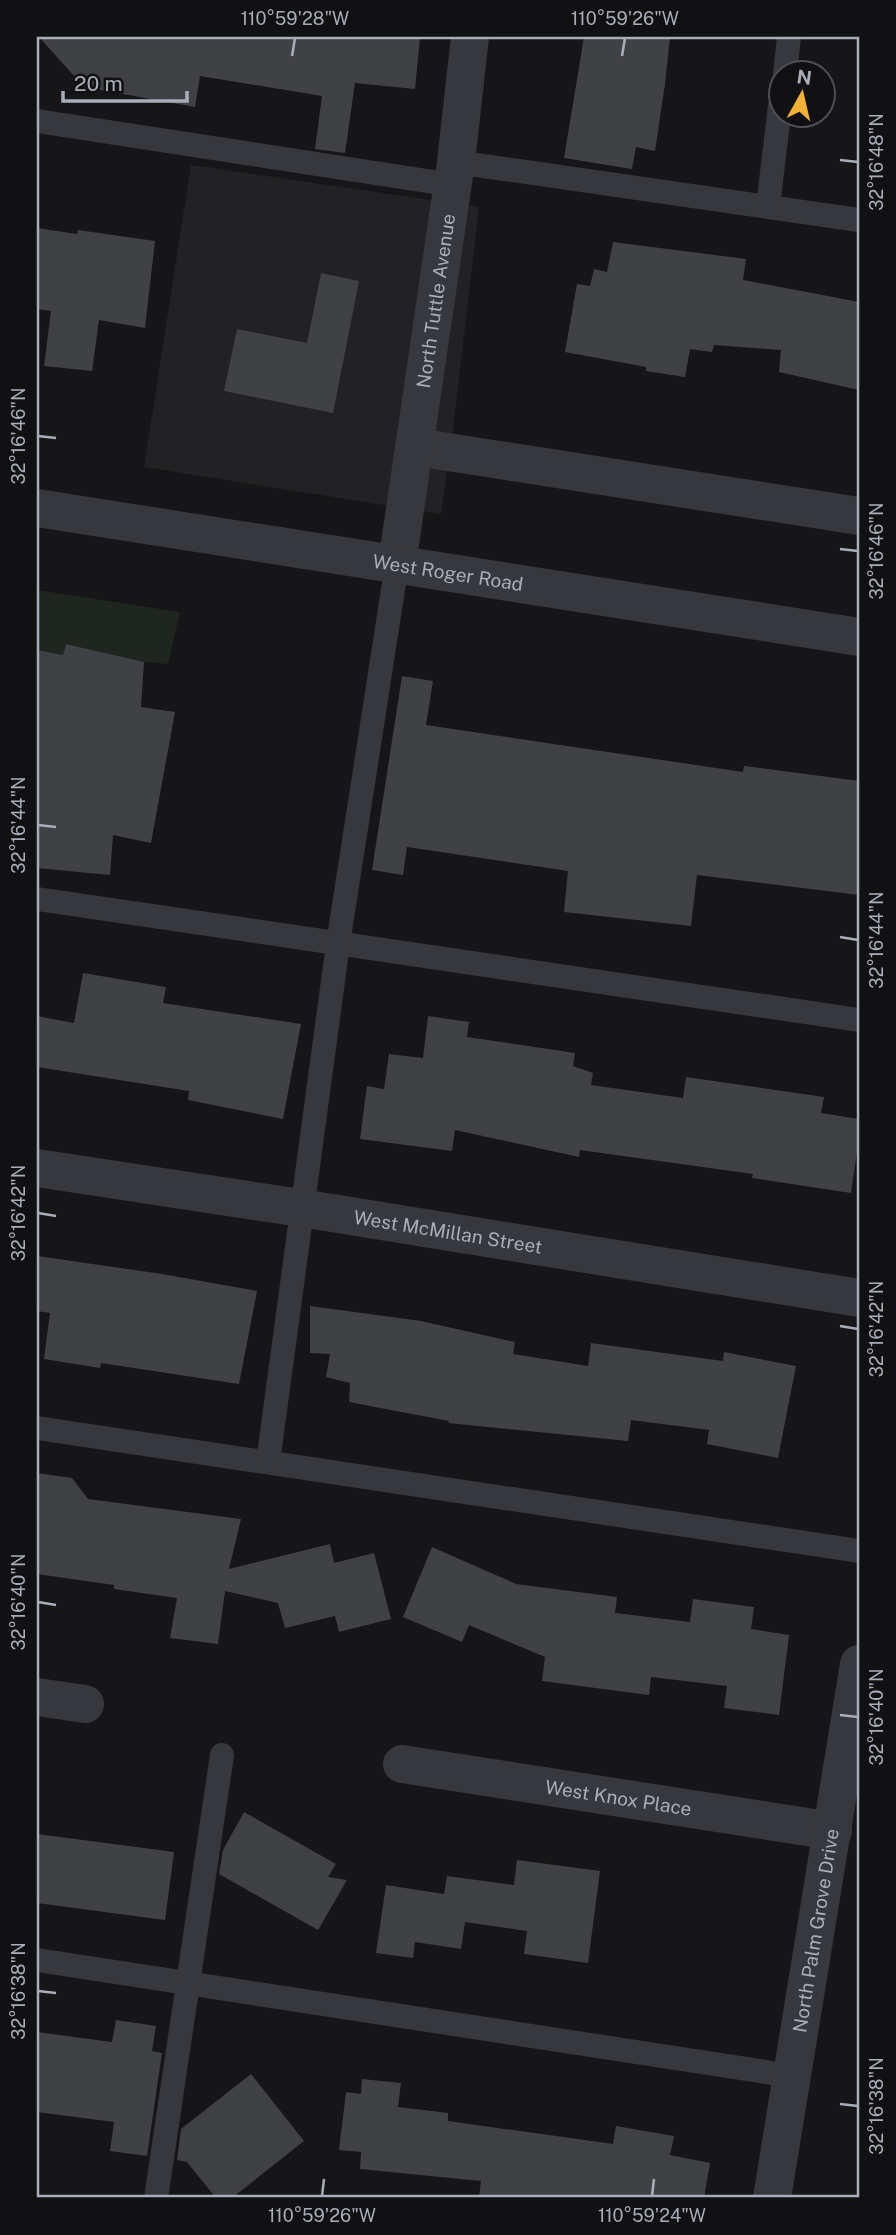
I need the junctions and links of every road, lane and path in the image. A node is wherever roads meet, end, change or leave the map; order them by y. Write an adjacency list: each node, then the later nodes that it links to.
1 (470, 37): 6 (street, North Tuttle Avenue)
2 (789, 37): 3 (lane)
3 (787, 60)
4 (37, 121): 6 (lane)
5 (777, 130): 7 (lane)
6 (455, 173): 7 (lane); 9 (street, North Tuttle Avenue)
7 (768, 206): 8 (lane)
8 (859, 220)
9 (416, 447): 11 (street); 12 (street, North Tuttle Avenue)
10 (37, 508): 12 (street, West Roger Road)
11 (859, 516)
12 (397, 564): 13 (street, West Roger Road); 15 (lane)
13 (859, 637)
14 (37, 900): 15 (lane)
15 (338, 944): 16 (lane); 18 (lane)
16 (859, 1020)
17 (37, 1168): 18 (street, West McMillan Street)
18 (301, 1208): 19 (street, West McMillan Street); 21 (lane)
19 (859, 1298)
20 (37, 1428): 21 (lane)
21 (268, 1462): 22 (lane)
22 (859, 1551)
23 (859, 1664): 28 (street, North Palm Grove Drive)
24 (37, 1697): 25 (street)
25 (85, 1704)
26 (222, 1755): 30 (lane)
27 (402, 1764): 28 (street, West Knox Place)
28 (833, 1831): 31 (street, North Palm Grove Drive)
29 (37, 1960): 30 (lane)
30 (188, 1983): 31 (lane); 32 (lane)
31 (792, 2076): 33 (street, North Palm Grove Drive)
32 (156, 2198)
33 (772, 2198)

